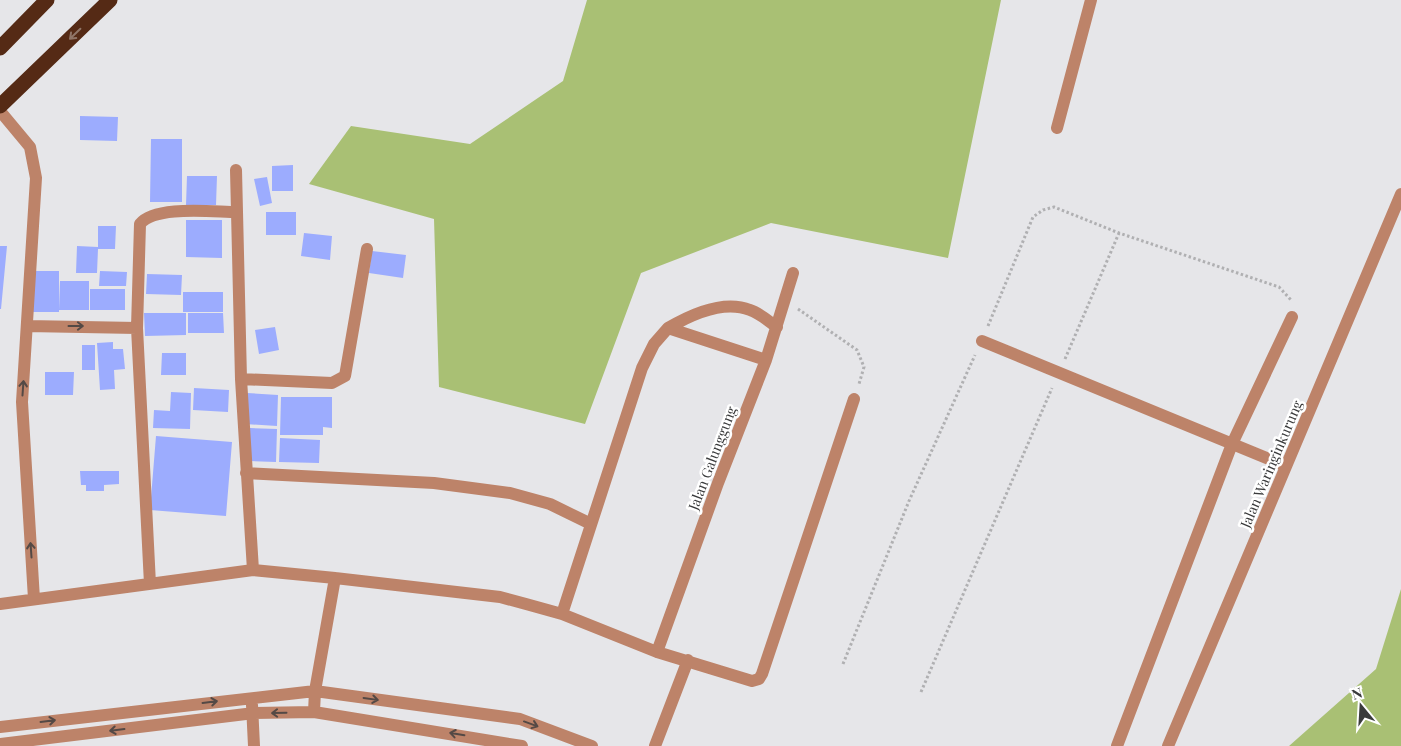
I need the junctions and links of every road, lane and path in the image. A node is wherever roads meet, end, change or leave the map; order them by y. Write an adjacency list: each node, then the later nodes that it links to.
1 (47, 0): 4 (highway)
2 (110, 0): 5 (highway, one-way to 5)
3 (1091, 0): 7 (street)
4 (0, 48)
5 (0, 106)
6 (0, 111): 16 (street)
7 (1057, 128)
8 (236, 170): 10 (street)
9 (1401, 194): 26 (street, Jalan Waringinkurung)
10 (237, 212): 18 (street); 23 (street)
11 (1119, 233): 15 (path); 20 (path); 22 (path)
12 (367, 249): 23 (street)
13 (793, 273): 14 (street, Jalan Galunggung)
14 (785, 300): 17 (street, Jalan Galunggung); 24 (path)
15 (1292, 317): 25 (street)
16 (27, 326): 18 (street, one-way to 18); 32 (street, one-way to 16)
17 (777, 327): 19 (street); 21 (street, Jalan Galunggung)
18 (137, 328): 31 (street)
19 (668, 328): 21 (street); 28 (street)
20 (982, 341): 22 (street); 37 (path)
21 (766, 360): 35 (street, Jalan Galunggung)
22 (1059, 373): 25 (street); 39 (path)
23 (241, 379): 27 (street)
24 (854, 399): 36 (street)
25 (1232, 444): 26 (street); 49 (street)
26 (1286, 466): 50 (street, Jalan Waringinkurung)
27 (246, 473): 28 (street); 29 (street)
28 (591, 524): 34 (street)
29 (253, 570): 30 (street); 31 (street)
30 (335, 578): 34 (street); 38 (street)
31 (150, 584): 32 (street)
32 (34, 599): 33 (street)
33 (0, 604)
34 (562, 614): 35 (street)
35 (657, 652): 36 (street)
36 (688, 660): 48 (street)
37 (843, 664)
38 (316, 691): 40 (street); 41 (street); 47 (street, one-way to 47)
39 (921, 692)
40 (251, 698): 42 (street); 43 (street, one-way to 40)
41 (314, 712): 42 (street, one-way to 42); 46 (street, one-way to 41)
42 (254, 713): 44 (street, one-way to 44); 45 (street)
43 (0, 727)
44 (0, 744)
45 (254, 746)
46 (522, 746)
47 (592, 746)
48 (655, 746)
49 (1117, 746)
50 (1168, 746)

